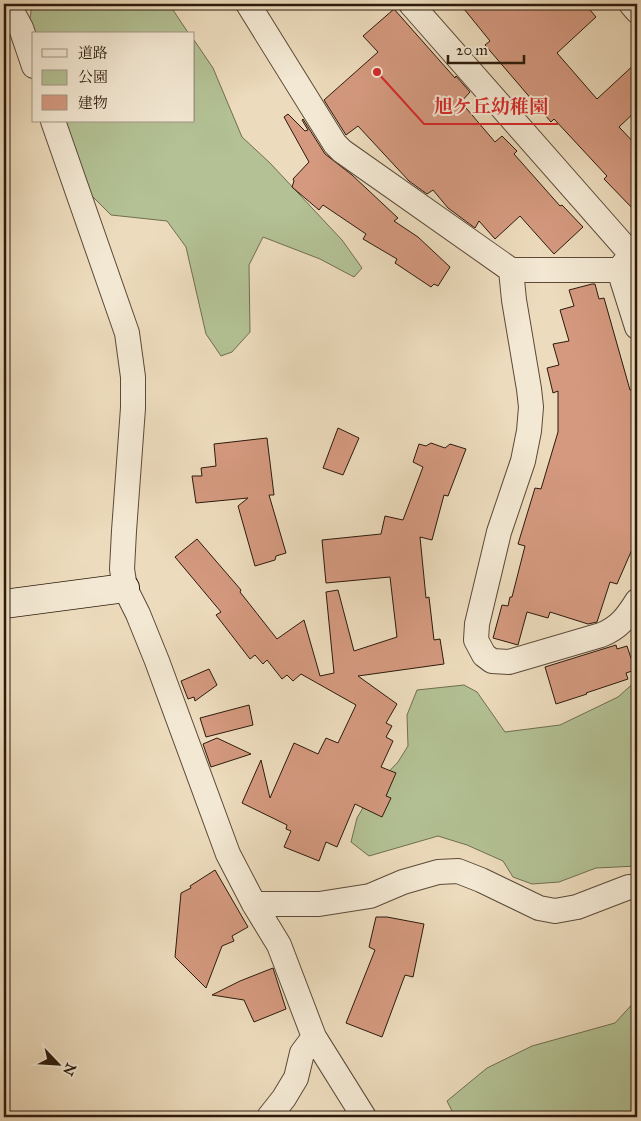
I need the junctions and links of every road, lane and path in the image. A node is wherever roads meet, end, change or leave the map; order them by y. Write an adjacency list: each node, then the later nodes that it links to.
1 (8, 4): 6 (street)
2 (248, 4): 9 (street)
3 (411, 4): 8 (street)
4 (631, 4): 5 (street)
5 (637, 11)
6 (32, 60)
7 (53, 122): 11 (street)
8 (629, 259): 9 (street); 10 (street)
9 (512, 270): 12 (street)
10 (637, 327)
11 (125, 588): 13 (street); 15 (street)
12 (637, 601)
13 (4, 604)
14 (637, 888): 15 (street)
15 (254, 904): 16 (street)
16 (314, 1037): 17 (street); 18 (street)
17 (269, 1117)
18 (364, 1117)

